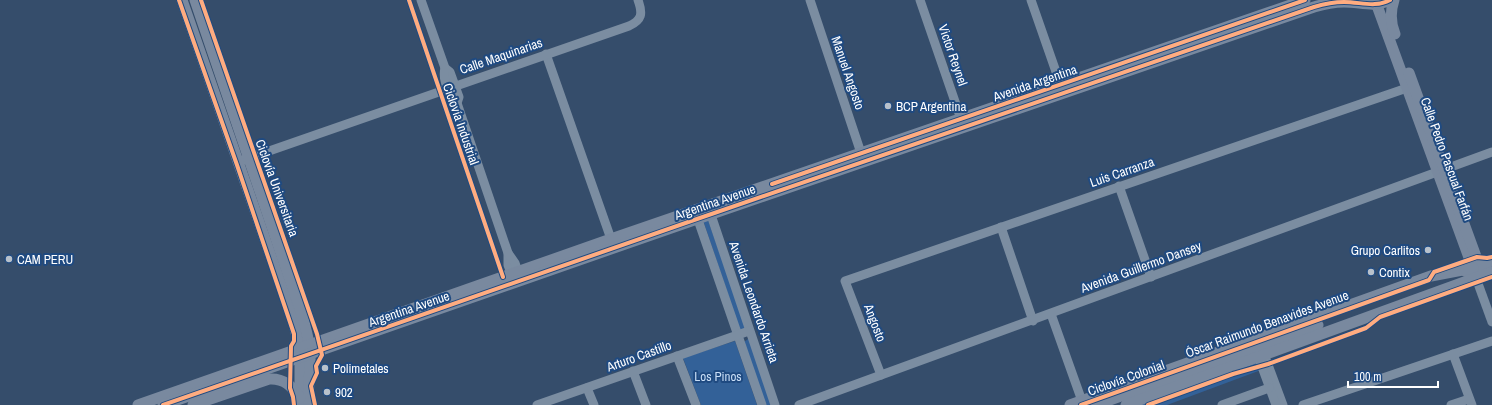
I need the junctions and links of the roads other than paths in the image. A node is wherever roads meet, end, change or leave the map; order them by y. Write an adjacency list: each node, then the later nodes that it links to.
1 (182, 0): 14 (main road)
2 (195, 0): 13 (main road)
3 (421, 0): 15 (street)
4 (638, 0): 12 (street, Calle Maquinarias)
5 (810, 0): 20 (street, Manuel Angosto)
6 (920, 0): 18 (street, Victor Reynel)
7 (1030, 0): 17 (street)
8 (1305, 0): 17 (main road, Avenida Argentina)
9 (1390, 0): 11 (main road, Argentina Avenue)
10 (1394, 0): 23 (main road, Calle Pedro Pascual Farfán)
11 (1376, 2): 16 (main road, Calle Pedro Pascual Farfán); 17 (main road, Argentina Avenue)
12 (546, 54): 15 (street, Calle Maquinarias); 28 (street)
13 (219, 71): 14 (main road); 21 (main road)
14 (208, 75): 22 (main road)
15 (451, 87): 21 (street, Calle Maquinarias); 31 (street)
16 (1407, 88): 23 (main road, Calle Pedro Pascual Farfán); 24 (street, Luis Carranza)
17 (1062, 89): 18 (main road, Avenida Argentina); 25 (main road, Argentina Avenue)
18 (961, 119): 20 (main road, Avenida Argentina)
19 (1492, 152): 23 (street, Avenida Guillermo Dansey)
20 (862, 153): 25 (main road, Argentina Avenue)
21 (249, 158): 22 (street, Calle Maquinarias); 41 (main road)
22 (238, 162): 41 (main road)
23 (1442, 171): 30 (main road, Calle Pedro Pascual Farfán); 32 (street, Avenida Guillermo Dansey)
24 (1119, 186): 27 (street, Luis Carranza); 32 (street)
25 (709, 210): 26 (main road, Argentina Avenue); 37 (street, Avenida Leondardo Arrieta)
26 (696, 215): 28 (main road, Argentina Avenue); 31 (main road, Argentina Avenue); 38 (street, Avenida Leondardo Arrieta)
27 (1001, 227): 33 (street, Luis Carranza); 35 (street)
28 (611, 239): 31 (main road, Argentina Avenue)
29 (1492, 261): 30 (main road, Óscar Raimundo Benavides Avenue)
30 (1481, 272): 36 (street, Calle Pedro Pascual Farfán); 40 (main road, Óscar Raimundo Benavides Avenue); 42 (main road, Óscar Raimundo Benavides Avenue)
31 (517, 277): 41 (main road, Argentina Avenue)
32 (1151, 277): 34 (street, Avenida Guillermo Dansey)
33 (845, 280): 46 (street, Angosto)
34 (1051, 314): 35 (street, Avenida Guillermo Dansey); 51 (street)
35 (1033, 321): 46 (street, Avenida Guillermo Dansey)
36 (1492, 322)
37 (749, 331): 38 (street, Arturo Castillo); 62 (street, Avenida Leondardo Arrieta)
38 (737, 335): 44 (street, Arturo Castillo); 61 (street, Avenida Leondardo Arrieta)
39 (1492, 340): 43 (street)
40 (1243, 344): 42 (street); 51 (main road, Óscar Raimundo Benavides Avenue)
41 (305, 351): 47 (main road, Argentina Avenue); 50 (main road); 54 (main road, Argentina Avenue); 56 (main road)
42 (1260, 352): 49 (street); 65 (main road, Óscar Raimundo Benavides Avenue); 66 (main road, Óscar Raimundo Benavides Avenue); 69 (street)
43 (1453, 354): 53 (street); 70 (street)
44 (677, 356): 45 (street, Arturo Castillo); 60 (street)
45 (633, 371): 48 (street, Arturo Castillo); 59 (street)
46 (881, 375): 63 (street, Avenida Guillermo Dansey)
47 (252, 379): 50 (main road); 52 (main road, Argentina Avenue)
48 (587, 388): 57 (street, Arturo Castillo); 58 (street)
49 (1270, 388): 67 (street); 68 (street)
50 (300, 401)
51 (1082, 401): 64 (main road, Óscar Raimundo Benavides Avenue)
52 (197, 402): 55 (main road, Argentina Avenue)
53 (1470, 402): 71 (street)
54 (138, 405)
55 (163, 405)
56 (310, 405)
57 (540, 405)
58 (594, 405)
59 (646, 405)
60 (696, 405)
61 (762, 405)
62 (775, 405)
63 (799, 405)
64 (1070, 405)
65 (1096, 405)
66 (1126, 405)
67 (1222, 405)
68 (1276, 405)
69 (1283, 405)
70 (1303, 405)
71 (1451, 405)

